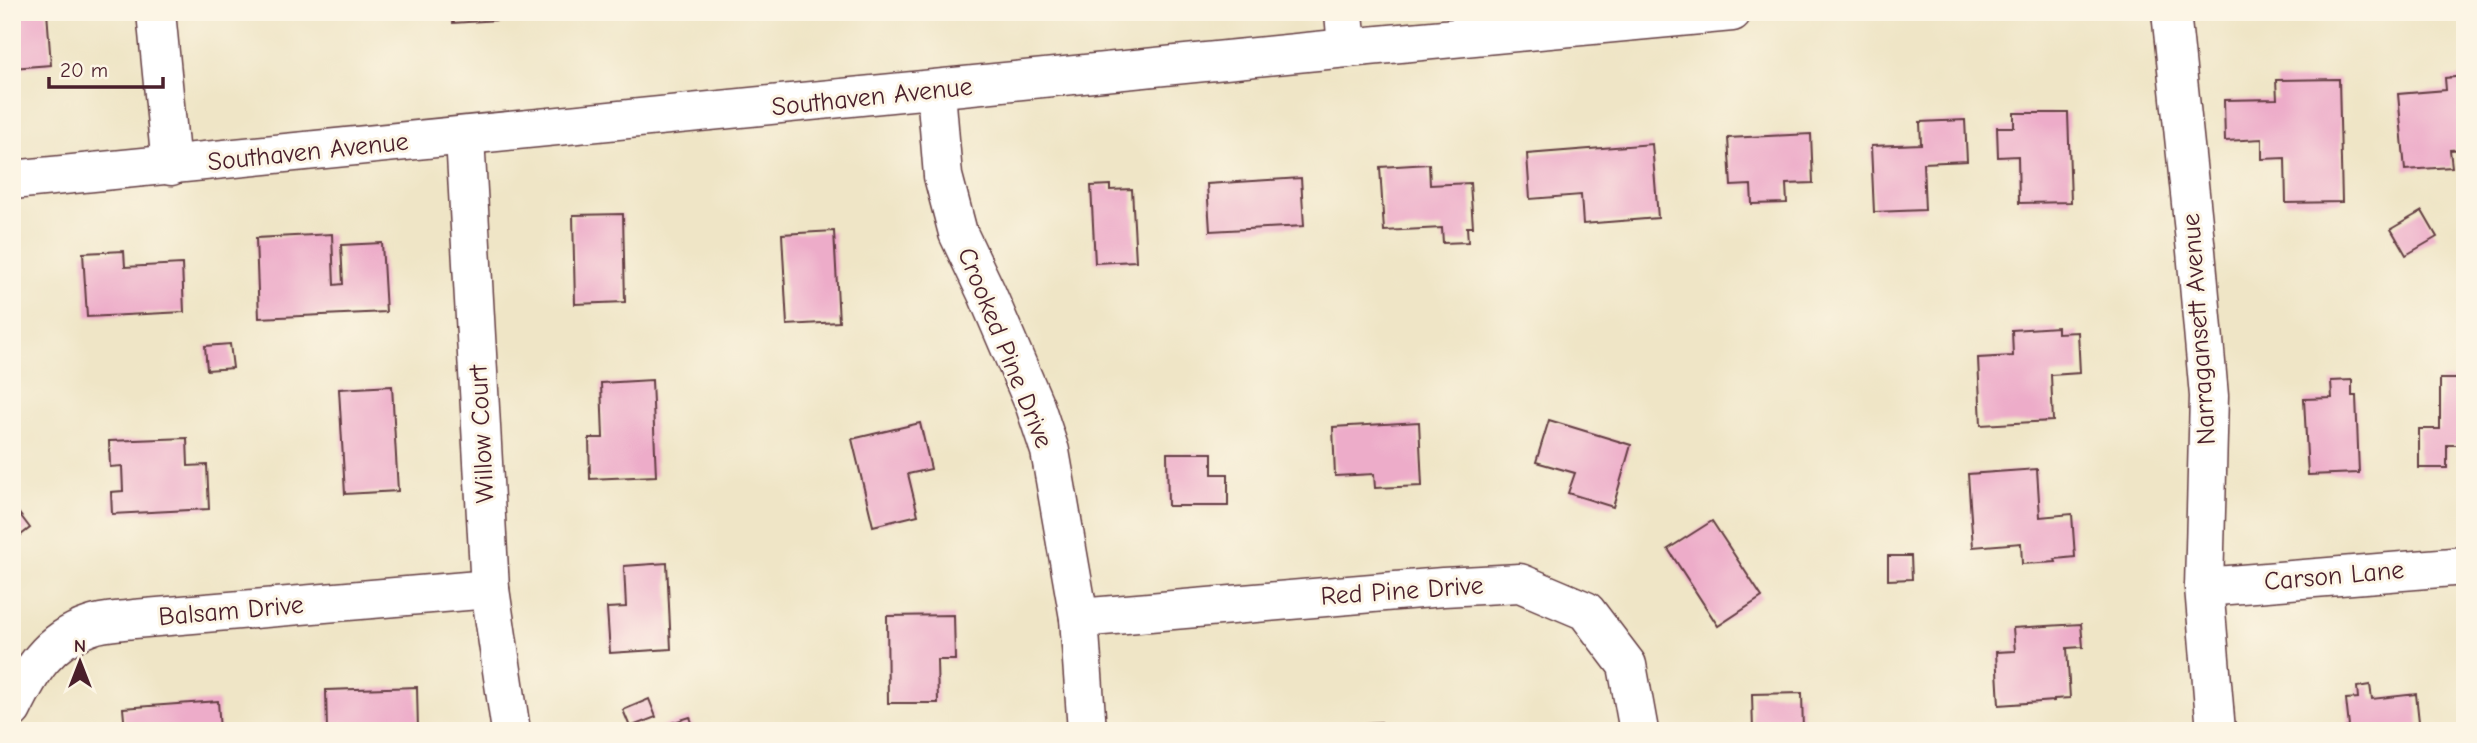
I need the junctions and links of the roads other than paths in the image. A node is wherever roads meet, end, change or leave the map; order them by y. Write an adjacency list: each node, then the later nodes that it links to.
1 (156, 12): 7 (street)
2 (1732, 12): 4 (street, Southaven Avenue)
3 (2171, 12): 10 (street, Narragansett Avenue)
4 (1346, 30): 5 (street, Southaven Avenue)
5 (936, 91): 6 (street, Southaven Avenue); 12 (street, Crooked Pine Drive)
6 (465, 137): 7 (street, Southaven Avenue); 11 (street, Willow Court)
7 (171, 166): 8 (street, Southaven Avenue)
8 (12, 180)
9 (2465, 566): 10 (street, Carson Lane)
10 (2204, 587): 17 (street, Narragansett Avenue)
11 (490, 589): 13 (street, Balsam Drive); 14 (street, Willow Court)
12 (1079, 618): 15 (street, Crooked Pine Drive); 16 (street, Red Pine Drive)
13 (12, 709)
14 (511, 731)
15 (1087, 731)
16 (1639, 731)
17 (2216, 731)

